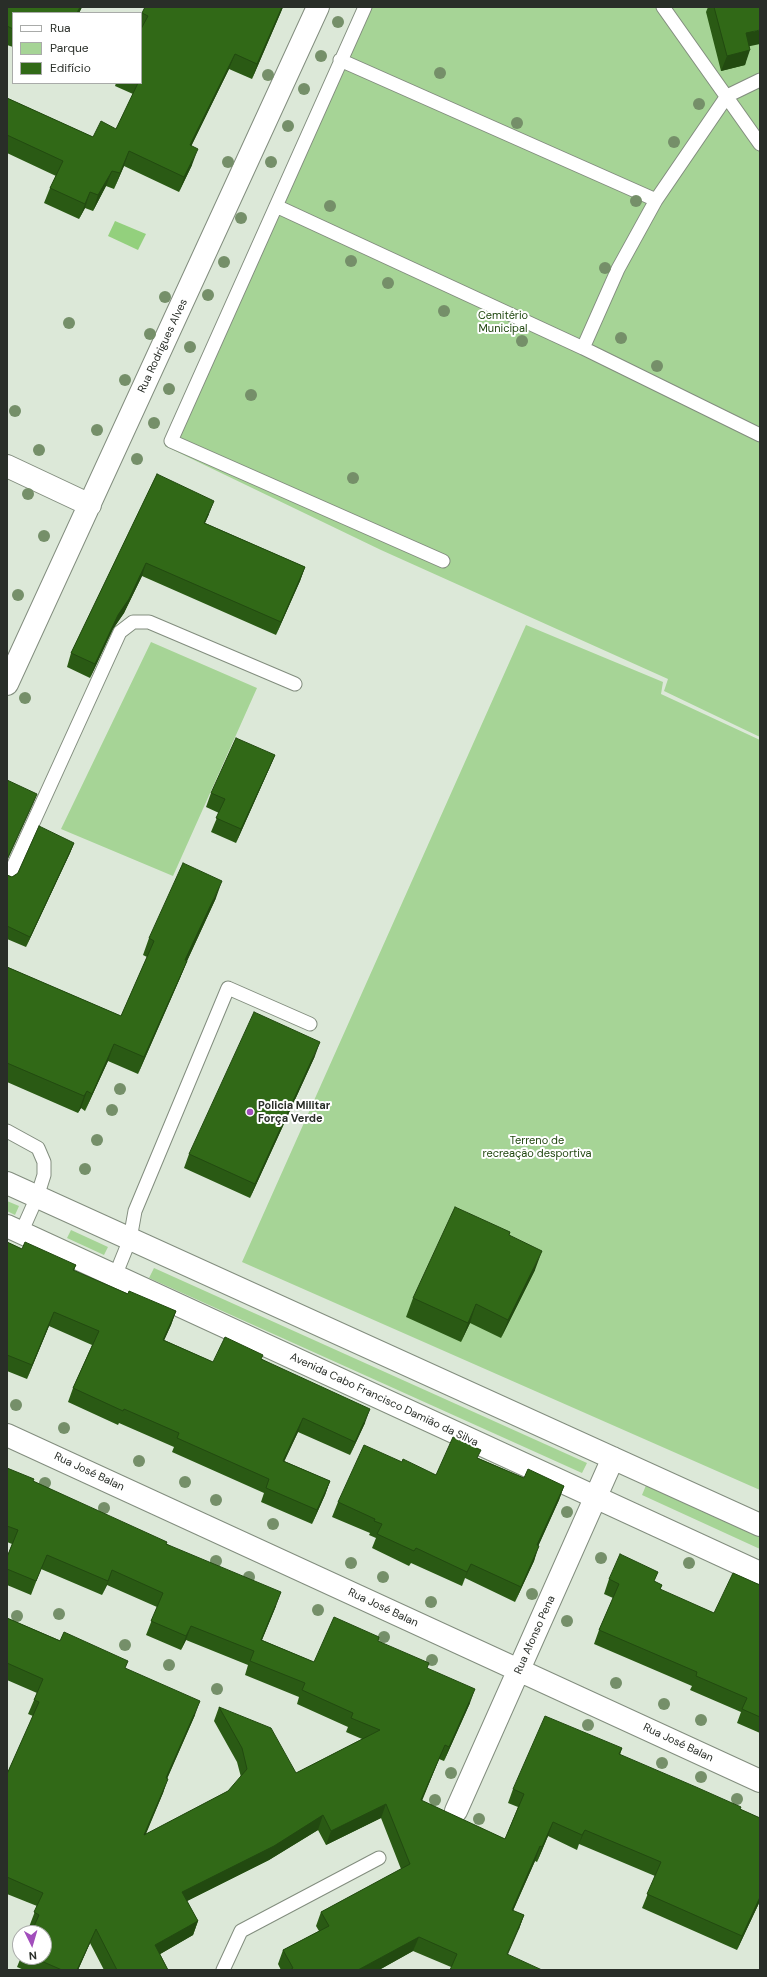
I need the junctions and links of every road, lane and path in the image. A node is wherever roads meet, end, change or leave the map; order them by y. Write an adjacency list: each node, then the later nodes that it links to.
1 (318, 7): 13 (street, Rua Rodrigues Alves)
2 (365, 7): 4 (lane)
3 (663, 7): 6 (lane)
4 (340, 60): 8 (lane); 9 (lane)
5 (760, 80): 6 (lane)
6 (727, 96): 7 (lane); 8 (lane)
7 (760, 144)
8 (656, 200): 10 (lane)
9 (276, 206): 10 (lane); 14 (lane)
10 (583, 348): 11 (lane)
11 (760, 435)
12 (7, 466): 13 (street)
13 (90, 505): 15 (street, Rua Rodrigues Alves)
14 (443, 561)
15 (7, 684)
16 (295, 684): 17 (lane)
17 (7, 880)
18 (310, 1024): 23 (lane)
19 (7, 1131): 21 (lane)
20 (7, 1183): 21 (street)
21 (37, 1197): 22 (lane); 23 (street)
22 (14, 1230): 24 (street, Avenida Cabo Francisco Damião da Silva)
23 (130, 1239): 24 (lane); 26 (street)
24 (115, 1276): 27 (street, Avenida Cabo Francisco Damião da Silva)
25 (7, 1435): 30 (street, Rua José Balan)
26 (613, 1458): 27 (street, Rua Afonso Pena); 28 (street)
27 (596, 1498): 29 (street, Avenida Cabo Francisco Damião da Silva); 30 (street, Rua Afonso Pena)
28 (760, 1525)
29 (760, 1573)
30 (519, 1670): 31 (street, Rua José Balan); 32 (street, Rua Afonso Pena)
31 (760, 1780)
32 (456, 1811)
33 (379, 1858): 34 (lane)
34 (222, 1970)

